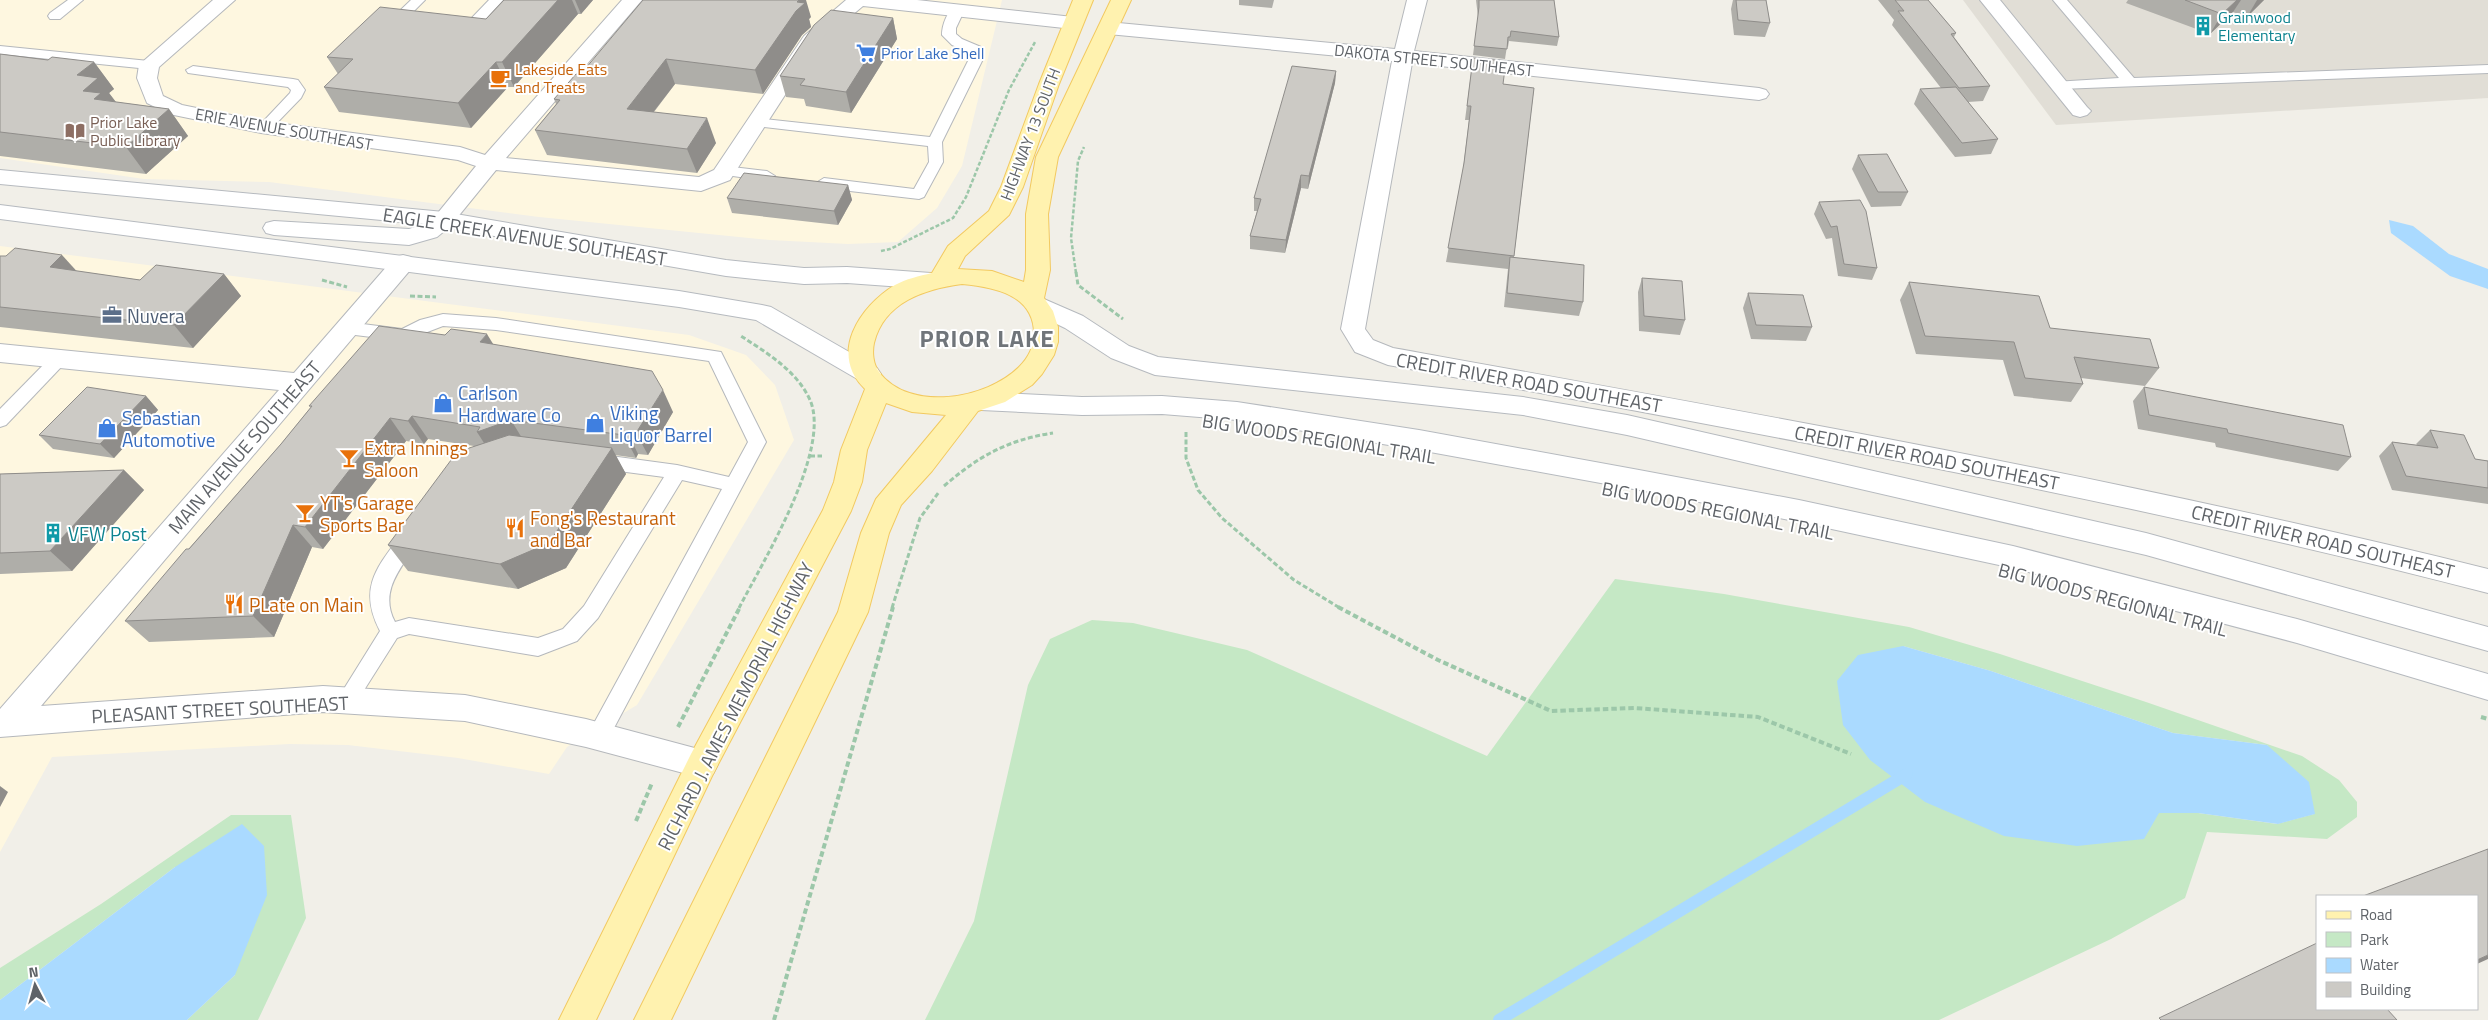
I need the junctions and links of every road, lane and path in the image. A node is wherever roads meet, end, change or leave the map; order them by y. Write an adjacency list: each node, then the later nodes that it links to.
1 (76, 0): 14 (lane)
2 (225, 0): 21 (street)
3 (418, 0): 16 (lane)
4 (496, 0): 18 (lane)
5 (632, 0): 32 (street)
6 (858, 0): 28 (street)
7 (864, 0): 13 (street)
8 (1083, 0): 15 (main road, HIGHWAY 13 SOUTH)
9 (1121, 0): 17 (main road, HIGHWAY 13 SOUTH)
10 (1417, 0): 20 (street)
11 (1990, 0): 25 (street)
12 (2060, 0): 24 (lane)
13 (957, 11): 15 (street); 30 (lane)
14 (55, 16)
15 (1073, 23): 40 (main road, HIGHWAY 13 SOUTH)
16 (412, 27)
17 (1108, 28): 20 (street, DAKOTA STREET SOUTHEAST); 41 (main road, HIGHWAY 13 SOUTH)
18 (448, 30)
19 (0, 50): 21 (lane)
20 (1403, 56): 26 (street, DAKOTA STREET SOUTHEAST); 59 (street, CREDIT RIVER ROAD SOUTHEAST)
21 (149, 65): 29 (street, ERIE AVENUE SOUTHEAST)
22 (2488, 69): 24 (lane)
23 (193, 70): 29 (lane)
24 (2130, 82): 25 (lane)
25 (2058, 85): 27 (street)
26 (1758, 94)
27 (2080, 111)
28 (756, 122): 30 (lane); 33 (street)
29 (264, 128): 32 (street, ERIE AVENUE SOUTHEAST)
30 (935, 142): 36 (lane)
31 (1086, 142): 42 (path)
32 (490, 163): 33 (street, ERIE AVENUE SOUTHEAST); 38 (street)
33 (724, 171): 35 (lane)
34 (0, 177): 38 (street, EAGLE CREEK AVENUE SOUTHEAST)
35 (782, 178)
36 (812, 181)
37 (10, 213): 38 (street); 39 (street, EAGLE CREEK AVENUE SOUTHEAST)
38 (444, 219): 40 (street, EAGLE CREEK AVENUE SOUTHEAST)
39 (403, 263): 43 (street, MAIN AVENUE SOUTHEAST); 46 (street, EAGLE CREEK AVENUE SOUTHEAST)
40 (936, 280): 41 (main road); 46 (main road)
41 (1035, 302): 48 (main road); 61 (street)
42 (1126, 321)
43 (348, 328): 47 (street, MAIN AVENUE SOUTHEAST); 57 (lane)
44 (0, 352): 45 (street)
45 (59, 359): 47 (street); 49 (lane)
46 (874, 380): 48 (main road); 70 (main road, RICHARD J. AMES MEMORIAL HIGHWAY)
47 (299, 383): 67 (street, MAIN AVENUE SOUTHEAST)
48 (976, 402): 63 (street); 72 (main road)
49 (0, 420)
50 (1180, 430): 51 (path, BIG WOODS REGIONAL TRAIL)
51 (1186, 430): 52 (path, BIG WOODS REGIONAL TRAIL); 69 (path)
52 (1196, 431)
53 (1055, 433): 73 (path)
54 (810, 456): 62 (path)
55 (582, 460): 56 (lane)
56 (677, 472): 57 (lane); 60 (lane)
57 (734, 486): 68 (lane)
58 (423, 519): 60 (lane)
59 (2488, 581)
60 (390, 632): 64 (lane)
61 (2488, 639)
62 (705, 674)
63 (2488, 687)
64 (347, 700): 67 (street, PLEASANT STREET SOUTHEAST); 68 (street, PLEASANT STREET SOUTHEAST)
65 (2478, 716): 66 (path)
66 (2488, 719)
67 (4, 723)
68 (598, 736): 70 (street, PLEASANT STREET SOUTHEAST)
69 (1851, 754)
70 (702, 764): 71 (main road, RICHARD J. AMES MEMORIAL HIGHWAY)
71 (577, 1020)
72 (652, 1020)
73 (774, 1020)

